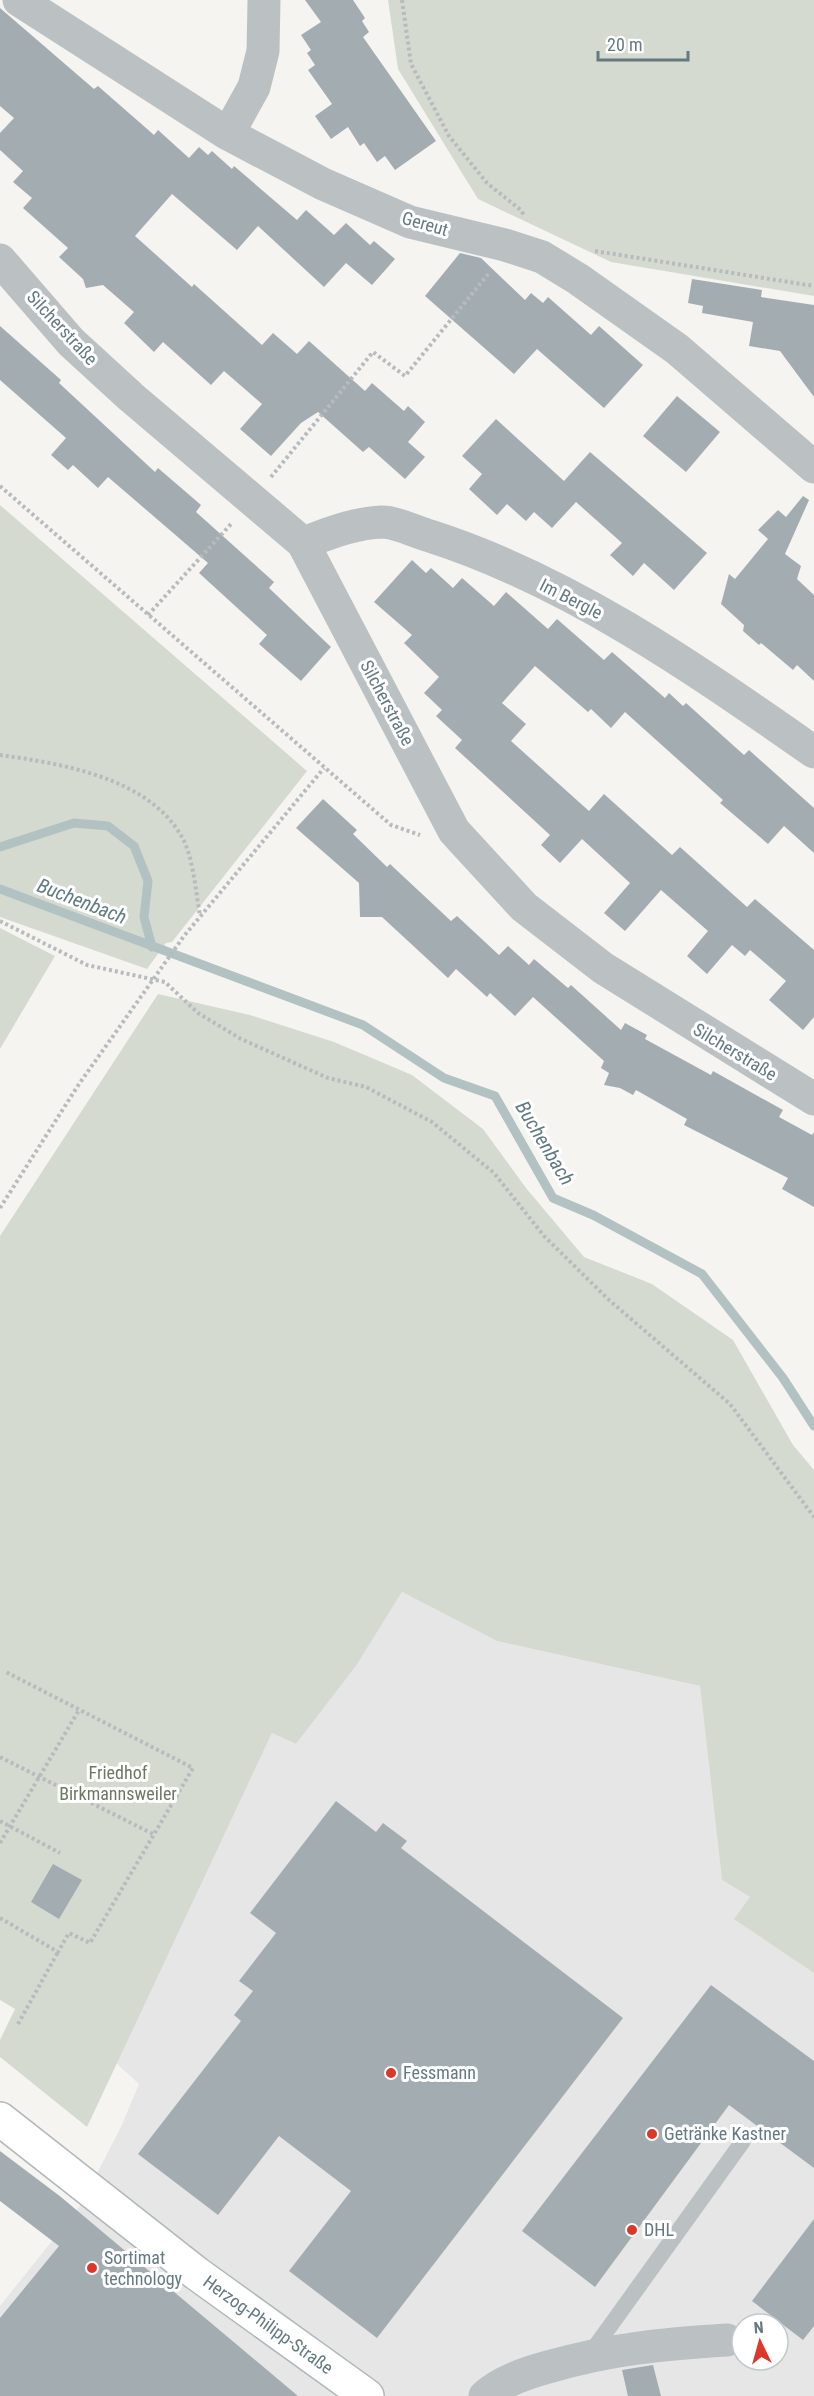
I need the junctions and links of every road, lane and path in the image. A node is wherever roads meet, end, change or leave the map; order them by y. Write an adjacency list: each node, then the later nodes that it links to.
1 (19, 0): 4 (street, Gereut)
2 (264, 0): 4 (street)
3 (402, 0): 7 (path)
4 (228, 134): 5 (street, Gereut)
5 (511, 247): 7 (street, Gereut); 12 (path)
6 (593, 251): 9 (path)
7 (542, 257): 10 (street, Gereut)
8 (0, 260): 12 (street, Silcherstraße)
9 (814, 286)
10 (814, 467)
11 (0, 486): 14 (path)
12 (251, 501): 13 (street, Silcherstraße); 14 (path)
13 (303, 543): 15 (street, Im Bergle); 18 (street, Silcherstraße)
14 (148, 615): 17 (path)
15 (814, 752)
16 (0, 755): 19 (path)
17 (324, 768): 18 (path); 19 (path)
18 (454, 831): 22 (street, Silcherstraße)
19 (200, 917): 21 (path)
20 (0, 921): 21 (path)
21 (153, 978): 23 (path); 24 (path)
22 (814, 1099)
23 (0, 1208)
24 (814, 1517)
25 (6, 1672): 26 (path)
26 (79, 1710): 28 (path); 31 (path)
27 (0, 1757): 28 (path)
28 (39, 1777): 30 (path); 31 (path)
29 (0, 1821): 30 (path)
30 (10, 1827): 32 (path); 33 (path)
31 (155, 1835): 35 (path)
32 (0, 1843)
33 (60, 1853)
34 (0, 1918): 35 (path)
35 (58, 1952): 36 (path)
36 (18, 2024)
37 (0, 2119): 41 (street, Herzog-Philipp-Straße)
38 (743, 2141): 40 (lane)
39 (727, 2340): 40 (street)
40 (589, 2355): 42 (street)
41 (367, 2396)
42 (485, 2396)

